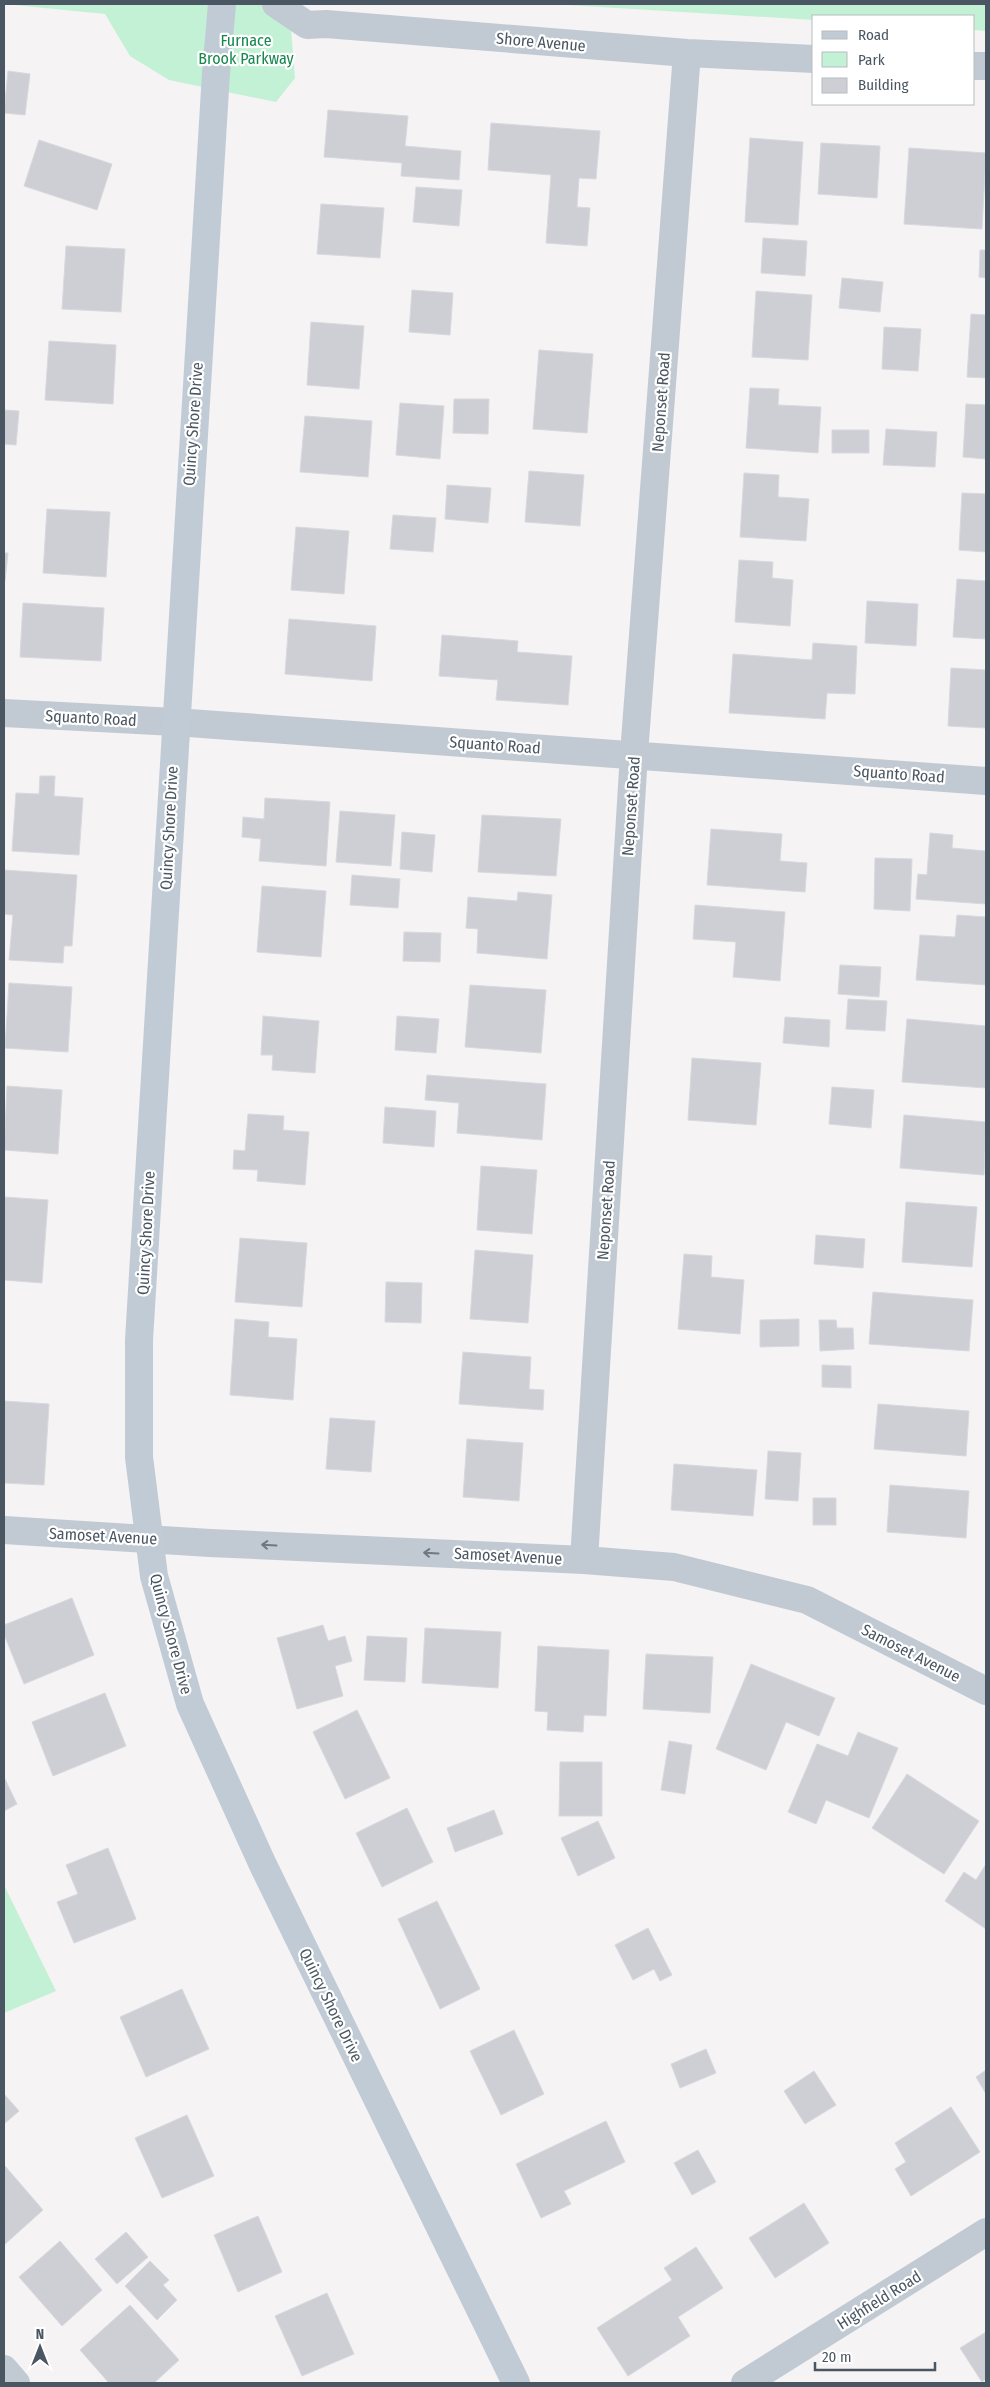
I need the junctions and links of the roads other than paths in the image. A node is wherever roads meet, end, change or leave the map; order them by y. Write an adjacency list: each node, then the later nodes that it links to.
1 (222, 4): 6 (main road, Quincy Shore Drive)
2 (276, 4): 3 (street, Shore Avenue)
3 (687, 53): 4 (street, Shore Avenue); 7 (street, Neponset Road)
4 (812, 59)
5 (4, 714): 6 (street, Squanto Road)
6 (175, 722): 7 (street, Squanto Road); 10 (main road, Quincy Shore Drive)
7 (634, 754): 8 (street, Squanto Road); 11 (street, Neponset Road)
8 (986, 781)
9 (4, 1530): 10 (street, Samoset Avenue)
10 (150, 1539): 11 (street, Samoset Avenue, one-way to 10); 16 (main road, Quincy Shore Drive)
11 (584, 1560): 12 (street, Samoset Avenue)
12 (986, 1691)
13 (986, 2232): 17 (street, Highfield Road)
14 (4, 2369): 15 (street)
15 (16, 2383)
16 (516, 2383)
17 (745, 2383)

